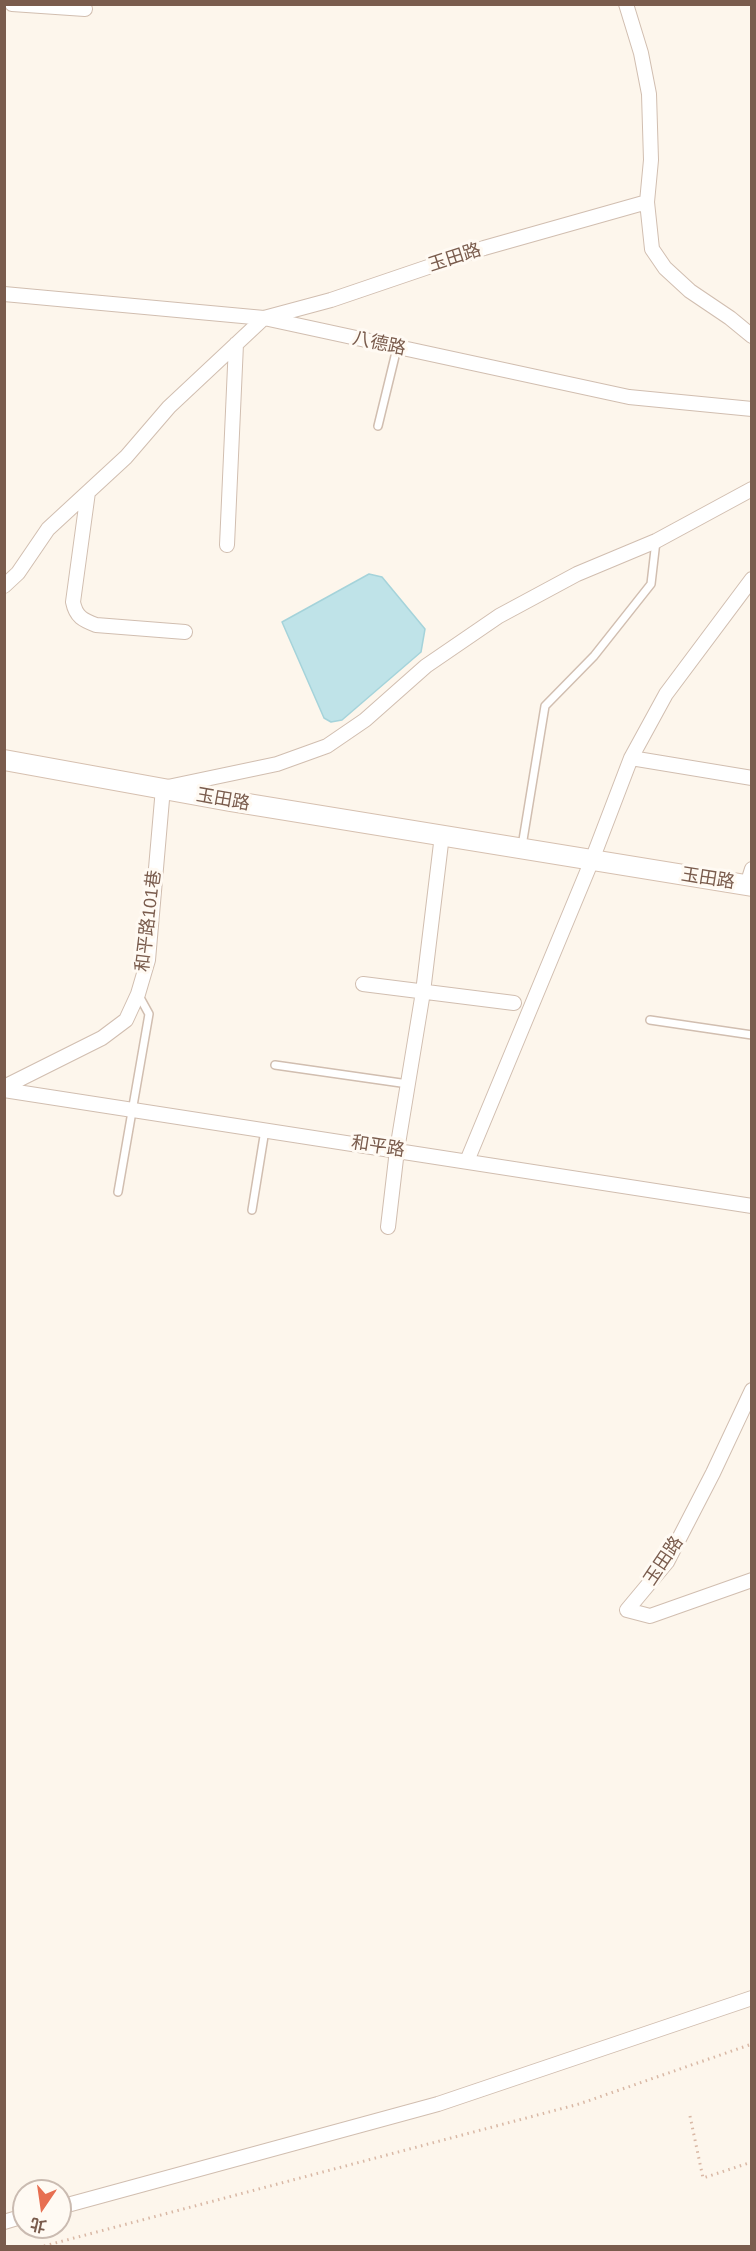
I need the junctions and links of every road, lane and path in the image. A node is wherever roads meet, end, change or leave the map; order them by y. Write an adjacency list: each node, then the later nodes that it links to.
1 (12, 4): 3 (street)
2 (626, 4): 4 (street)
3 (85, 9)
4 (647, 202): 6 (street, 玉田路); 7 (street)
5 (4, 294): 6 (street, 八德路)
6 (264, 318): 8 (street); 9 (street, 八德路)
7 (752, 336)
8 (236, 344): 13 (street); 15 (street)
9 (397, 348): 10 (street, 八德路); 11 (lane)
10 (752, 409)
11 (378, 426)
12 (752, 489): 14 (street)
13 (88, 492): 17 (street); 18 (street)
14 (656, 541): 22 (street); 24 (lane)
15 (227, 545)
16 (752, 579): 19 (street)
17 (4, 586)
18 (185, 632)
19 (631, 758): 21 (street); 25 (street)
20 (4, 760): 22 (street, 玉田路)
21 (752, 778)
22 (163, 788): 23 (street, 玉田路); 29 (street, 和平路101巷)
23 (442, 835): 24 (street, 玉田路); 28 (street)
24 (522, 849): 25 (street, 玉田路)
25 (592, 860): 26 (street, 玉田路); 39 (street)
26 (750, 880)
27 (363, 984): 28 (street)
28 (423, 992): 30 (street); 34 (street)
29 (138, 994): 35 (street, 和平路101巷); 36 (lane)
30 (514, 1003)
31 (650, 1020): 32 (lane)
32 (752, 1035)
33 (275, 1065): 34 (lane)
34 (408, 1084): 38 (street)
35 (4, 1088): 36 (street, 和平路)
36 (132, 1109): 37 (street, 和平路); 40 (lane)
37 (265, 1130): 38 (street, 和平路); 42 (lane)
38 (397, 1150): 39 (street, 和平路); 43 (street)
39 (467, 1161): 41 (street, 和平路)
40 (118, 1192)
41 (752, 1206)
42 (252, 1210)
43 (388, 1227)
44 (752, 1390): 45 (street, 玉田路)
45 (752, 1580)
46 (752, 1998): 50 (street)
47 (752, 2044): 51 (path)
48 (690, 2116): 49 (path)
49 (752, 2163)
50 (72, 2204)
51 (44, 2247)

